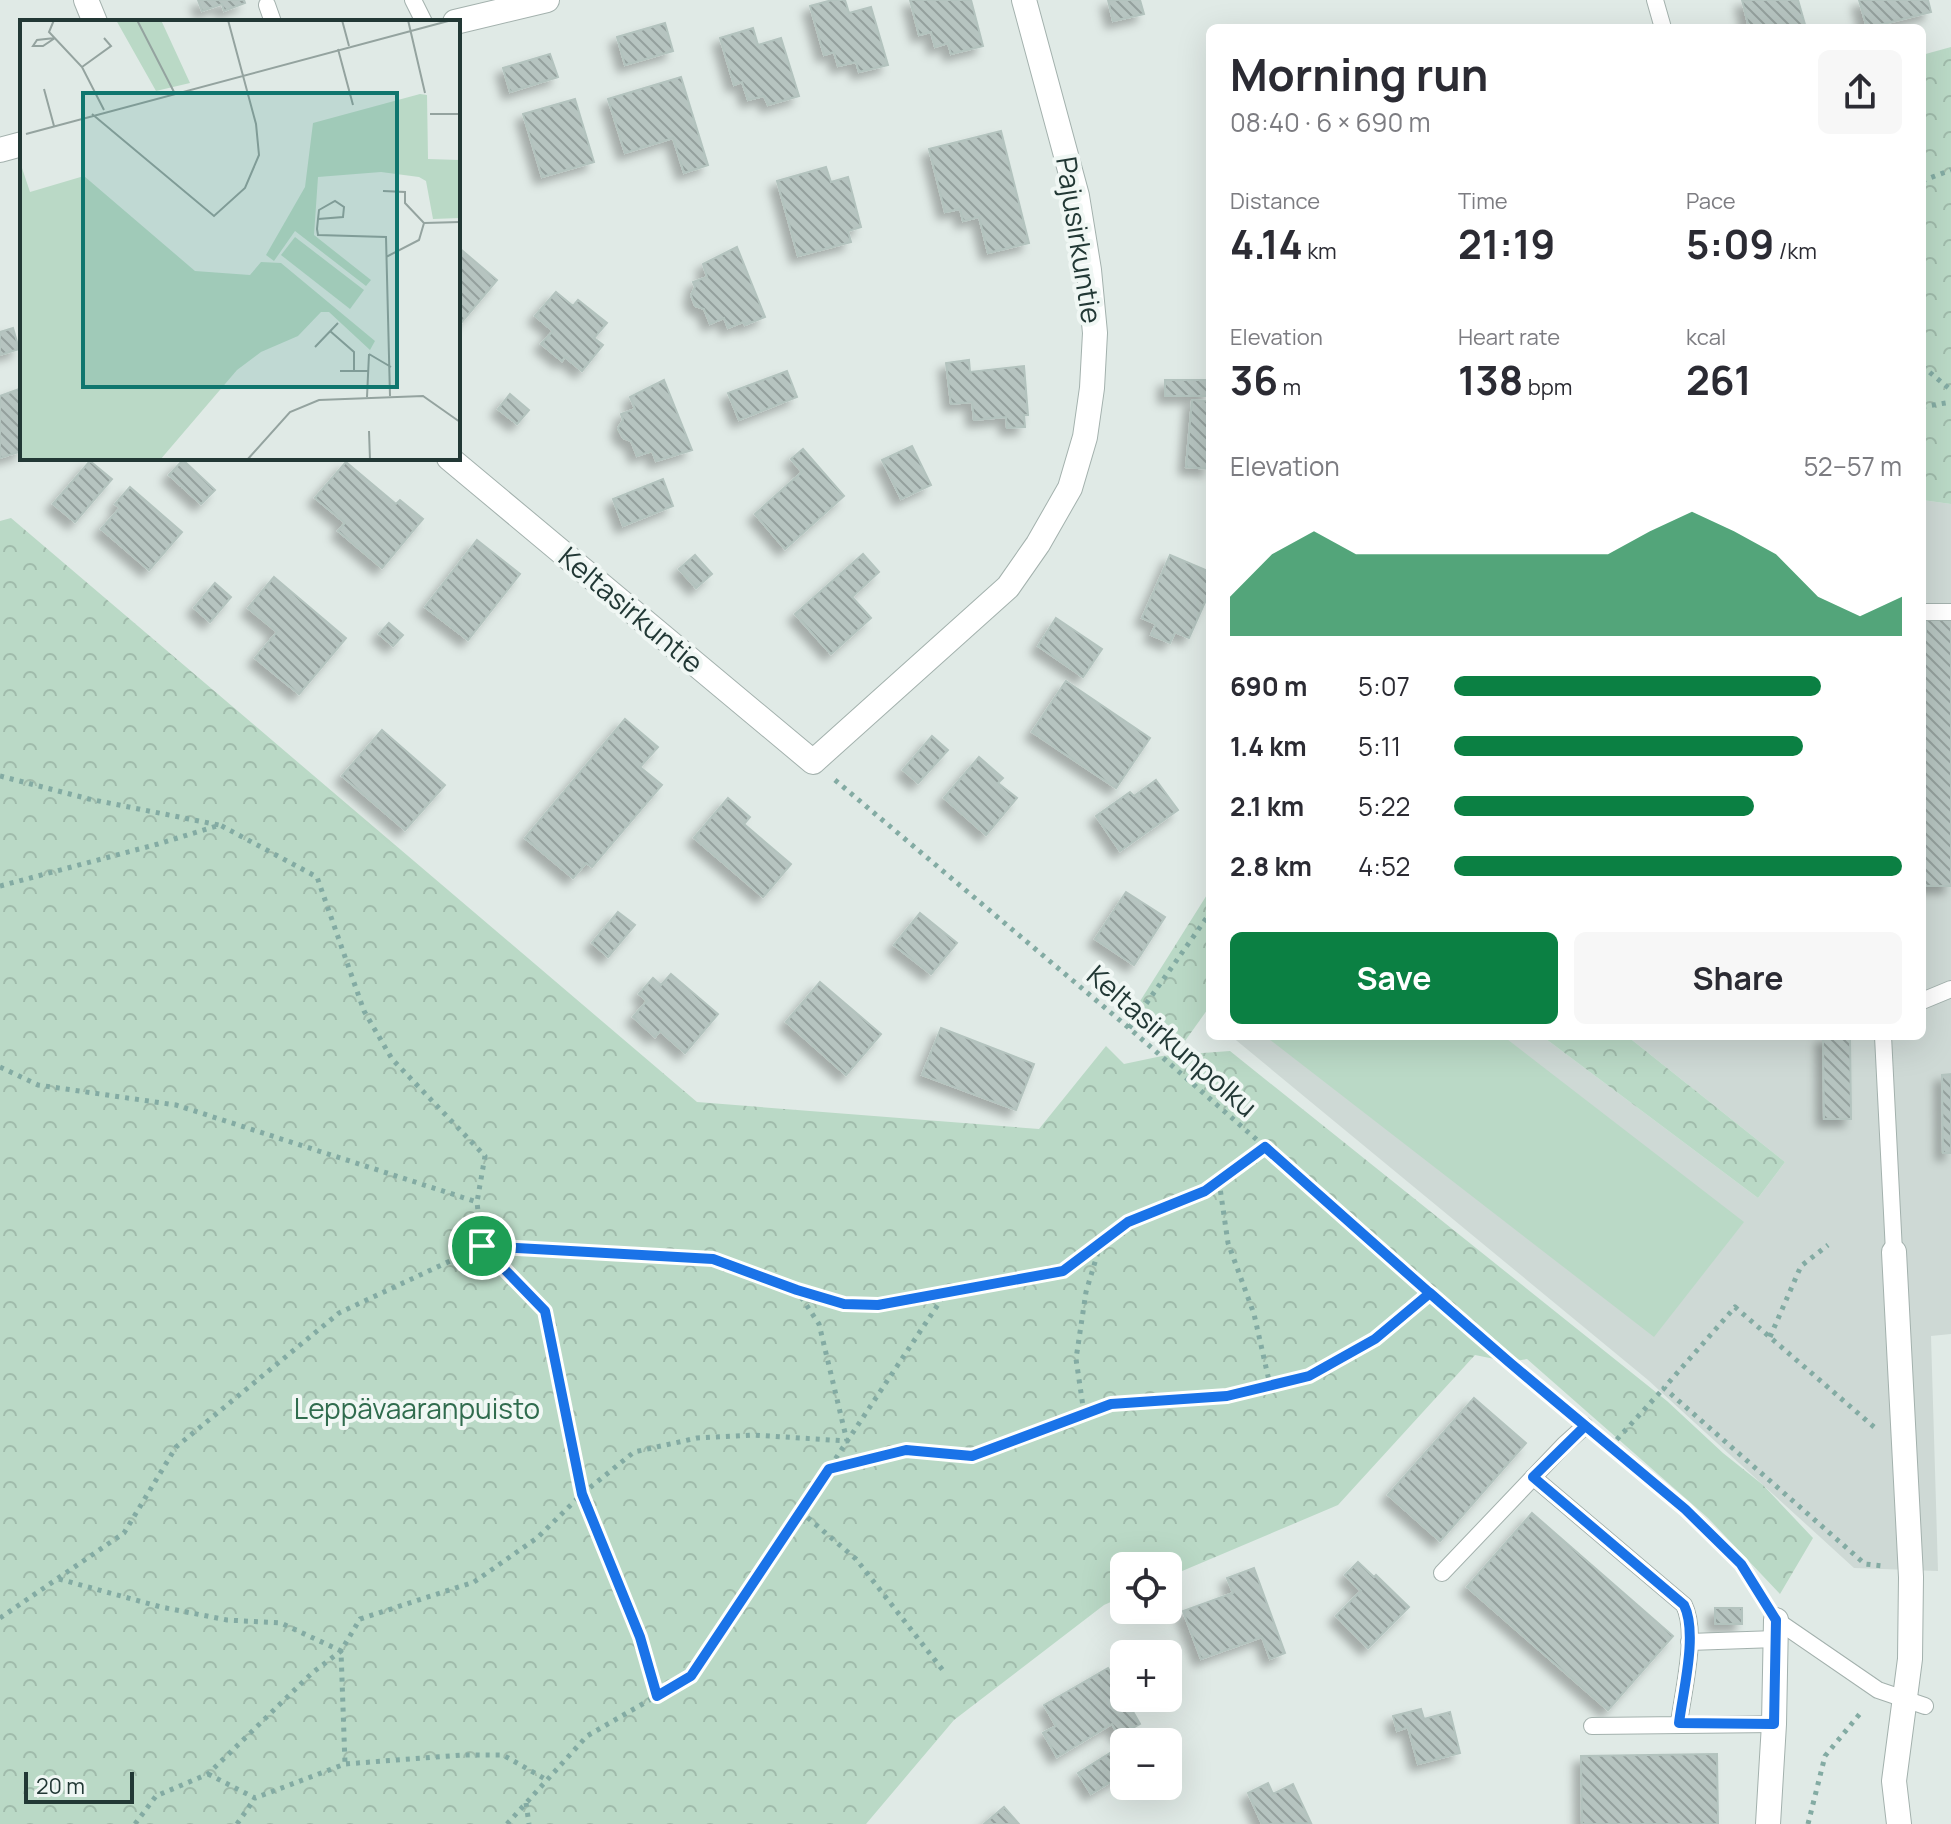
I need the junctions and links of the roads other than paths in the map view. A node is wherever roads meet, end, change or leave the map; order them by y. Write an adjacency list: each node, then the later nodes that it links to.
1 (86, 0): 7 (street)
2 (413, 0): 9 (lane)
3 (547, 0): 10 (street)
4 (1024, 0): 17 (street, Pajusirkuntie)
5 (1655, 0): 11 (lane)
6 (267, 5): 8 (lane)
7 (94, 20)
8 (272, 20)
9 (423, 20)
10 (460, 21)
11 (1662, 24)
12 (20, 145): 13 (street)
13 (0, 150)
14 (451, 460): 17 (street, Keltasirkuntie)
15 (1926, 612): 16 (lane)
16 (1951, 612)
17 (813, 762)
18 (1951, 989): 19 (lane)
19 (1926, 999)
20 (1883, 1040): 21 (lane)
21 (1894, 1252): 27 (street)
22 (1585, 1426): 23 (lane)
23 (1533, 1477): 24 (lane); 26 (lane)
24 (1442, 1573)
25 (1776, 1629): 26 (lane); 27 (lane); 29 (street)
26 (1689, 1642): 28 (lane)
27 (1915, 1702): 32 (street)
28 (1679, 1723): 29 (lane); 30 (lane)
29 (1774, 1724): 31 (street)
30 (1592, 1726)
31 (1768, 1824)
32 (1899, 1824)

